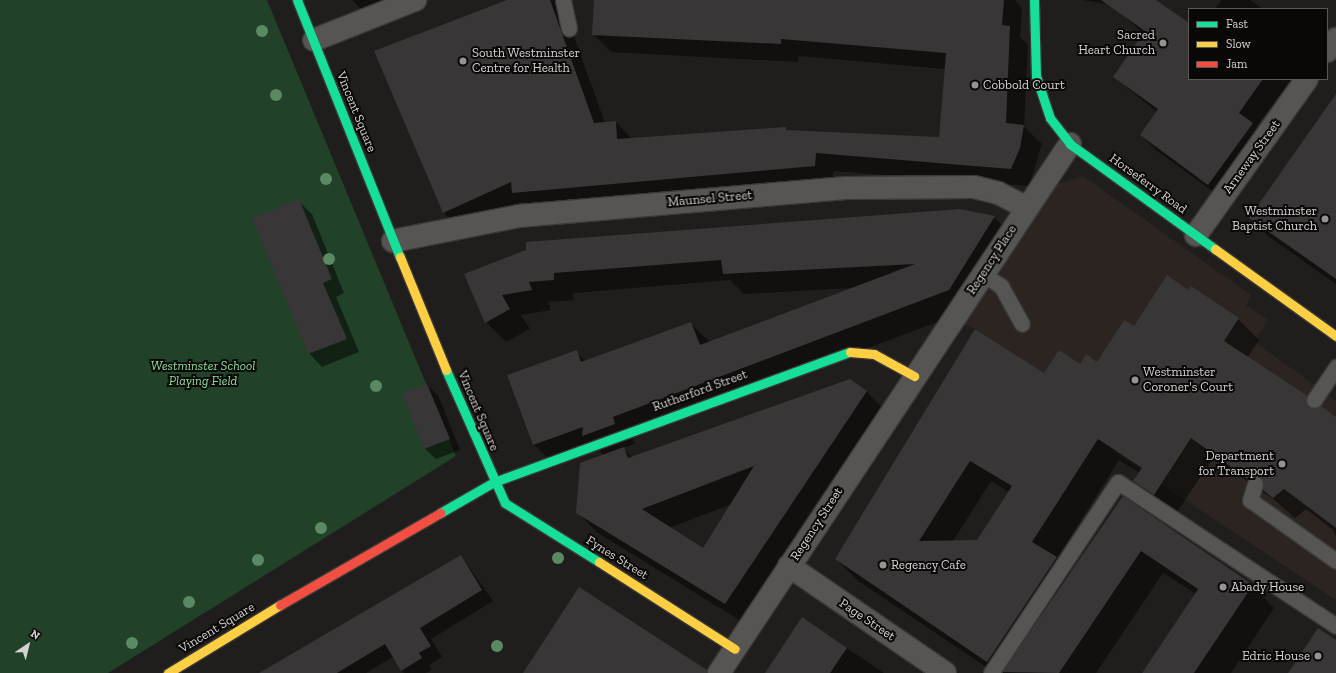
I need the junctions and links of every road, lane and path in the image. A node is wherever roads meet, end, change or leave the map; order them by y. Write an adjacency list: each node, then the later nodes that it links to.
1 (297, 0): 7 (street, Vincent Square)
2 (415, 0): 7 (street)
3 (563, 0): 5 (lane)
4 (1034, 0): 10 (street, Horseferry Road)
5 (569, 28)
6 (1336, 39): 8 (street)
7 (314, 40): 13 (street, Vincent Square)
8 (1328, 50)
9 (1306, 80): 12 (street, Arneway Street)
10 (1070, 144): 11 (street, Regency Place); 12 (street, Horseferry Road)
11 (1026, 207): 13 (street, Maunsel Street); 14 (street, Regency Place)
12 (1196, 235): 16 (street, Horseferry Road)
13 (393, 241): 20 (street, Vincent Square)
14 (983, 274): 15 (lane); 18 (street, Regency Place)
15 (1022, 324)
16 (1336, 336)
17 (1336, 367): 19 (lane)
18 (914, 376): 20 (street, Rutherford Street); 23 (street, Regency Street)
19 (1314, 400)
20 (494, 482): 25 (street, Fynes Street); 26 (street, Vincent Square)
21 (1255, 484): 22 (lane)
22 (1336, 561)
23 (789, 566): 25 (street, Regency Street); 28 (street, Page Street)
24 (1336, 626): 29 (lane)
25 (735, 649): 27 (street, Regency Street)
26 (169, 673)
27 (719, 673)
28 (945, 673)
29 (991, 673)

